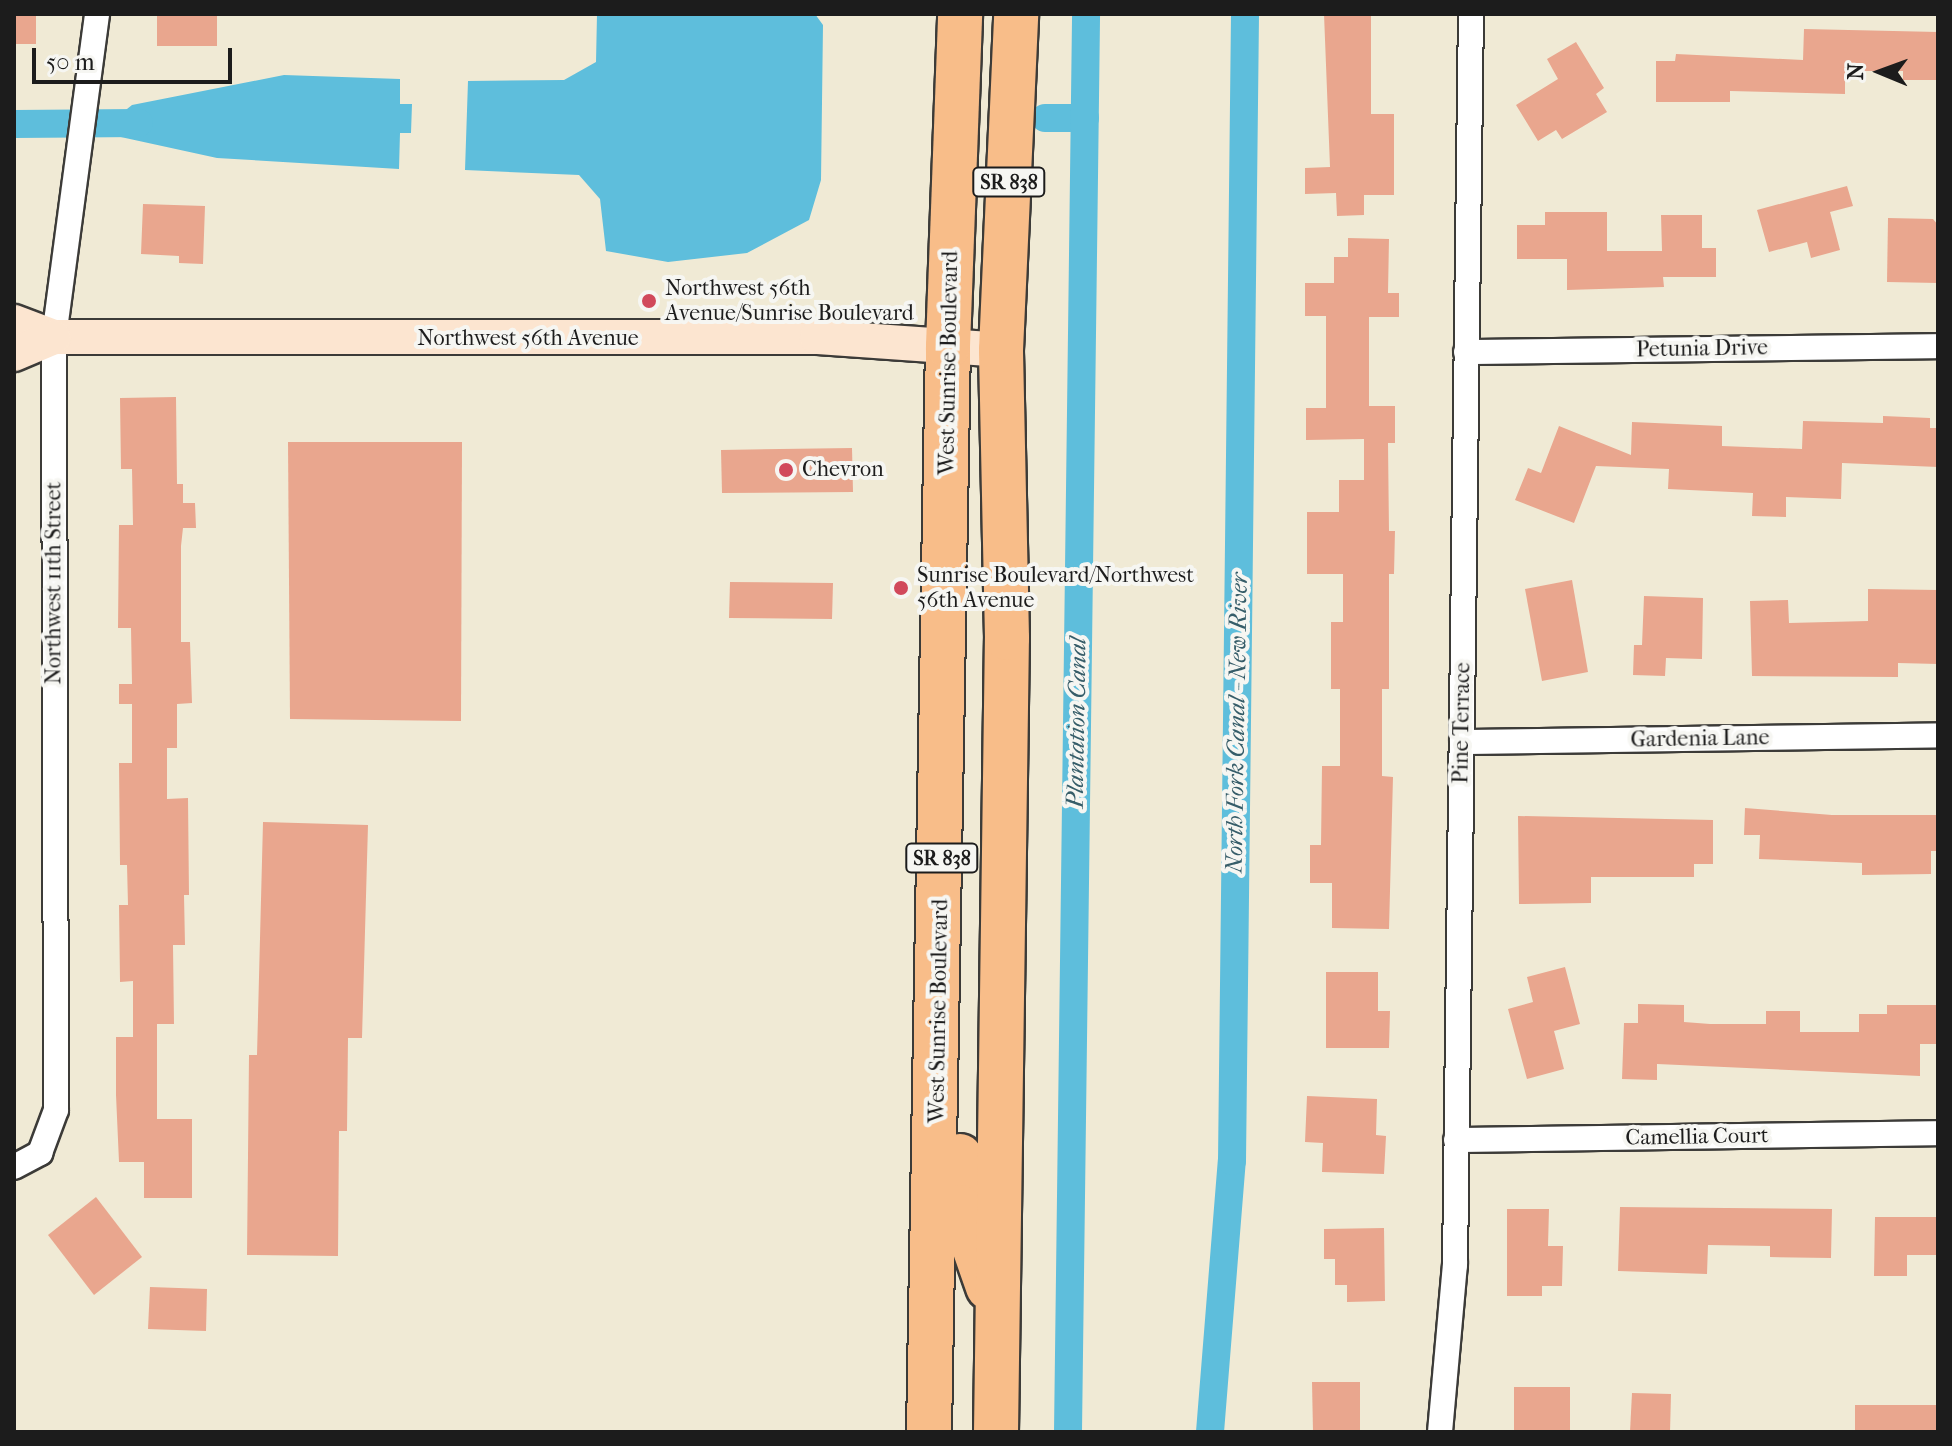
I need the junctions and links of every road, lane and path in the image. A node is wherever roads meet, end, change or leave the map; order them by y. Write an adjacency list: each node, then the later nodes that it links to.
1 (97, 14): 6 (street, Northwest 11th Street)
2 (960, 14): 7 (highway, West Sunrise Boulevard / SR 838)
3 (1016, 14): 9 (highway, SR 838)
4 (1471, 14): 10 (street, Pine Terrace)
5 (14, 322): 6 (street, Northwest 56th Avenue)
6 (54, 337): 7 (street, Northwest 56th Avenue); 11 (street, Northwest 56th Avenue); 17 (street, Northwest 11th Street)
7 (948, 346): 9 (street, Northwest 56th Avenue); 14 (highway, West Sunrise Boulevard / SR 838)
8 (1938, 346): 10 (street, Petunia Drive)
9 (1001, 350): 18 (highway, SR 838)
10 (1466, 352): 13 (street, Pine Terrace)
11 (14, 354)
12 (1938, 735): 13 (street, Gardenia Lane)
13 (1462, 742): 16 (street, Pine Terrace)
14 (938, 1117): 18 (highway); 19 (highway, West Sunrise Boulevard / SR 838)
15 (1938, 1133): 16 (street, Camellia Court)
16 (1456, 1140): 21 (street, Pine Terrace)
17 (14, 1167)
18 (998, 1316): 20 (highway, SR 838)
19 (929, 1432)
20 (996, 1432)
21 (1440, 1432)

